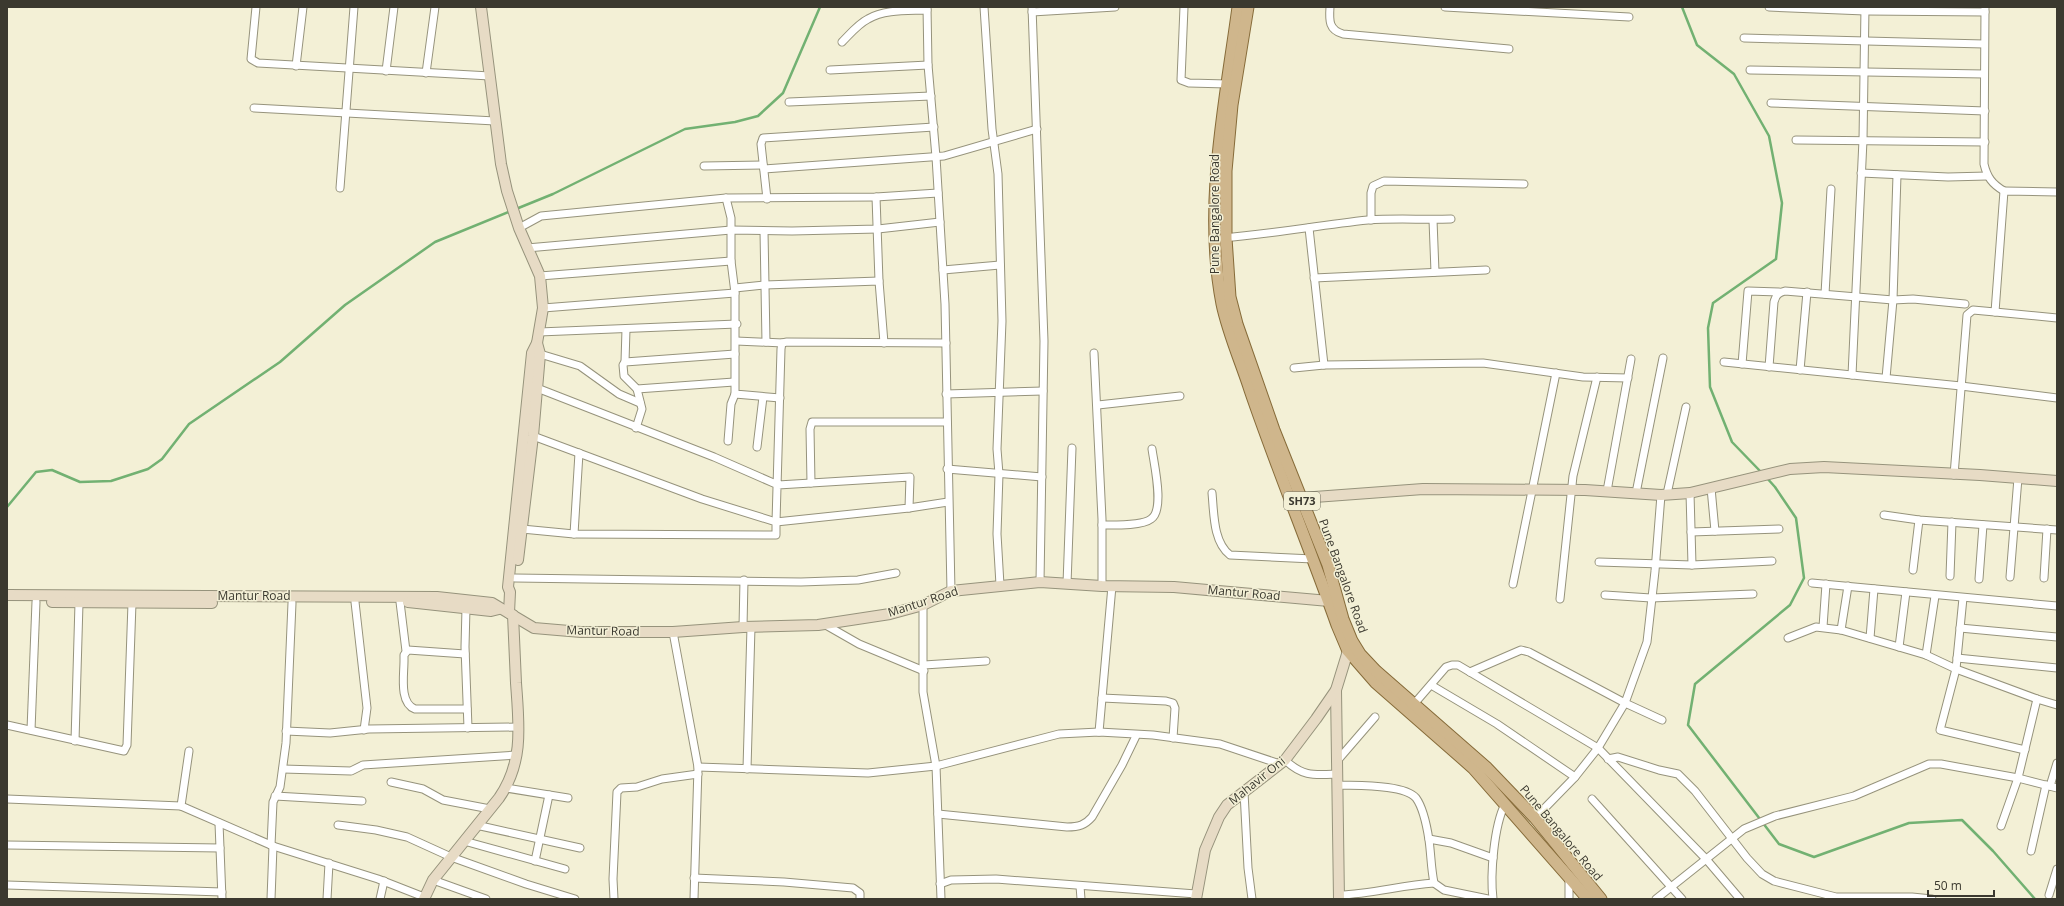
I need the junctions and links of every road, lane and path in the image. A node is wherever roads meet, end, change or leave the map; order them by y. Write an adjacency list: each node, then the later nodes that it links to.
1 (256, 7): 27 (street)
2 (303, 7): 27 (street)
3 (354, 7): 28 (street)
4 (394, 7): 31 (street)
5 (435, 7): 32 (street)
6 (481, 7): 35 (street)
7 (984, 7): 49 (street)
8 (1116, 7): 16 (street)
9 (1184, 7): 36 (street)
10 (1238, 7): 25 (main road, Pune Bangalore Road / SH73)
11 (1248, 7): 25 (main road, Pune Bangalore Road / SH73)
12 (1330, 7): 24 (street)
13 (1446, 7): 19 (street)
14 (1769, 7): 17 (street)
15 (928, 8): 22 (street); 26 (street)
16 (1032, 9): 46 (street)
17 (1865, 9): 18 (street); 21 (street)
18 (1985, 10): 23 (street)
19 (1629, 17)
20 (1744, 38): 21 (street)
21 (1865, 41): 23 (street); 33 (street)
22 (842, 42)
23 (1984, 44): 34 (street)
24 (1509, 49)
25 (1234, 64): 36 (main road, Pune Bangalore Road / SH73); 51 (main road, Pune Bangalore Road / SH73)
26 (928, 65): 29 (street); 37 (street)
27 (296, 66): 28 (street)
28 (349, 69): 31 (street); 43 (street)
29 (830, 70)
30 (1750, 70): 33 (street)
31 (386, 71): 32 (street)
32 (426, 73): 35 (street)
33 (1862, 73): 34 (street); 40 (street)
34 (1984, 74): 42 (street)
35 (490, 76): 44 (street)
36 (1227, 84): 51 (main road, Pune Bangalore Road / SH73)
37 (931, 96): 38 (street); 45 (street)
38 (789, 102)
39 (1771, 104): 40 (street)
40 (1863, 107): 42 (street); 48 (street)
41 (254, 108): 43 (street)
42 (1985, 111): 50 (street)
43 (348, 113): 44 (street); 59 (street)
44 (495, 121): 71 (street)
45 (934, 127): 52 (street); 54 (street)
46 (1037, 129): 49 (street); 127 (street)
47 (1796, 140): 48 (street)
48 (1863, 140): 50 (street); 55 (street)
49 (993, 142): 52 (street); 79 (street)
50 (1985, 142): 57 (street)
51 (1224, 145): 76 (main road, Pune Bangalore Road / SH73)
52 (936, 157): 54 (street); 63 (street)
53 (704, 166): 54 (street)
54 (763, 167): 66 (street)
55 (1861, 173): 56 (street); 91 (street)
56 (1897, 175): 57 (street); 92 (street)
57 (1987, 176): 61 (street)
58 (1524, 184): 68 (street)
59 (340, 188)
60 (1831, 189): 90 (street)
61 (2004, 190): 62 (street); 95 (street)
62 (2057, 192)
63 (938, 193): 64 (street); 70 (street)
64 (876, 197): 66 (street); 73 (street)
65 (726, 198): 66 (street); 71 (street); 74 (street)
66 (766, 199)
67 (1451, 219): 69 (street)
68 (1371, 220): 69 (street); 72 (street)
69 (1432, 220): 82 (street)
70 (940, 222): 73 (street); 80 (street)
71 (519, 226): 77 (street)
72 (1309, 228): 76 (street); 84 (street)
73 (878, 229): 75 (street); 85 (street)
74 (731, 230): 75 (street); 77 (street); 78 (street)
75 (764, 231): 86 (street)
76 (1221, 238): 162 (main road, Pune Bangalore Road / SH73)
77 (527, 248): 83 (street)
78 (732, 261): 83 (street); 87 (street)
79 (1000, 265): 80 (street); 128 (street)
80 (943, 270): 102 (street)
81 (1486, 270): 82 (street)
82 (1435, 272): 84 (street)
83 (540, 276): 94 (street)
84 (1314, 278): 114 (street)
85 (879, 281): 86 (street); 105 (street)
86 (765, 285): 87 (street); 101 (street)
87 (735, 291): 94 (street); 97 (street)
88 (1779, 292): 89 (street); 113 (street); 115 (street)
89 (1807, 292): 90 (street); 117 (street)
90 (1825, 294): 91 (street)
91 (1856, 296): 92 (street); 119 (street)
92 (1893, 300): 93 (street); 122 (street)
93 (1965, 304)
94 (543, 308): 99 (street)
95 (1995, 312): 96 (street); 124 (street)
96 (2057, 318)
97 (737, 324): 98 (street); 100 (street)
98 (626, 330): 99 (street); 111 (street)
99 (539, 332): 103 (street)
100 (736, 341): 101 (street); 108 (street)
101 (766, 342): 104 (street)
102 (946, 342): 105 (street); 130 (street)
103 (538, 343): 107 (street); 202 (street)
104 (783, 343): 105 (street); 133 (street)
105 (884, 343)
106 (1094, 353): 136 (street)
107 (540, 354): 125 (street); 135 (street)
108 (735, 354): 111 (street); 123 (street)
109 (1663, 358): 159 (street)
110 (1632, 359): 121 (street)
111 (625, 362): 126 (street)
112 (1724, 362): 113 (street)
113 (1742, 364): 115 (street)
114 (1324, 365): 116 (street); 118 (street)
115 (1769, 367): 117 (street)
116 (1294, 368)
117 (1800, 370): 119 (street)
118 (1556, 373): 120 (street); 155 (street)
119 (1852, 375): 122 (street)
120 (1597, 377): 121 (street); 156 (street)
121 (1628, 378): 157 (street)
122 (1886, 378): 124 (street)
123 (734, 382): 126 (street); 129 (street)
124 (1961, 386): 134 (street); 148 (street)
125 (537, 388): 139 (street); 140 (street)
126 (637, 389): 135 (street)
127 (1043, 390): 128 (street); 149 (street)
128 (999, 393): 130 (street); 147 (street)
129 (735, 394): 132 (street); 141 (street)
130 (946, 394): 138 (street)
131 (1180, 396): 136 (street)
132 (763, 397): 133 (street); 142 (street)
133 (780, 398): 153 (street)
134 (2057, 398)
135 (640, 403): 139 (street)
136 (1098, 405): 169 (street)
137 (1686, 407): 161 (street)
138 (947, 422): 146 (street); 152 (street)
139 (636, 428): 153 (street)
140 (533, 436): 145 (street); 172 (street)
141 (728, 441)
142 (757, 447)
143 (1072, 448): 194 (street)
144 (1152, 449): 169 (street)
145 (579, 453): 167 (street); 178 (street)
146 (947, 469): 147 (street); 163 (street)
147 (999, 474): 149 (street); 197 (street)
148 (1954, 475): 150 (street); 154 (street)
149 (1042, 477): 192 (street)
150 (2018, 478): 151 (street); 171 (street)
151 (2057, 481)
152 (811, 483): 153 (street); 164 (street)
153 (778, 485): 167 (street)
154 (1711, 488): 160 (street); 176 (street)
155 (1532, 490): 156 (street); 162 (street); 195 (street)
156 (1570, 491): 157 (street); 210 (street)
157 (1607, 491): 159 (street)
158 (1212, 493): 179 (street)
159 (1636, 493): 161 (street)
160 (1690, 493): 161 (street); 177 (street)
161 (1664, 494): 183 (street)
162 (1297, 500): 179 (main road, Pune Bangalore Road / SH73); 246 (main road, Pune Bangalore Road / SH73)
163 (948, 502): 164 (street); 201 (street)
164 (909, 508): 167 (street)
165 (1884, 515): 166 (street)
166 (1919, 520): 168 (street); 184 (street)
167 (776, 522): 178 (street)
168 (1952, 522): 170 (street); 186 (street)
169 (1102, 525): 198 (street)
170 (1983, 525): 171 (street); 190 (street)
171 (2015, 526): 174 (street); 187 (street)
172 (522, 529): 178 (street); 188 (street)
173 (1779, 529): 176 (street)
174 (2047, 529): 175 (street); 189 (street)
175 (2057, 530)
176 (1715, 531): 177 (street)
177 (1691, 532): 182 (street)
178 (574, 534)
179 (1313, 559): 212 (main road, Pune Bangalore Road / SH73)
180 (1772, 561): 182 (street)
181 (1599, 562): 183 (street)
182 (1692, 565): 183 (street)
183 (1656, 566): 208 (street)
184 (1913, 570)
185 (896, 573): 191 (street)
186 (1950, 576)
187 (2010, 577)
188 (515, 578): 191 (street); 202 (street)
189 (2044, 578)
190 (1979, 579)
191 (744, 580): 225 (street)
192 (1040, 582): 194 (street, Mantur Road); 197 (street, Mantur Road)
193 (1812, 583): 196 (street)
194 (1067, 584): 198 (street, Mantur Road)
195 (1513, 584)
196 (1826, 584): 199 (street); 226 (street)
197 (1000, 585): 201 (street, Mantur Road)
198 (1107, 586): 212 (street, Mantur Road); 247 (street)
199 (1848, 586): 200 (street); 228 (street)
200 (1874, 589): 203 (street); 232 (street)
201 (951, 591): 219 (street, Mantur Road)
202 (510, 592): 223 (street)
203 (1906, 592): 207 (street); 233 (street)
204 (1753, 594): 208 (street)
205 (7, 595): 222 (street, Mantur Road)
206 (1605, 595): 208 (street)
207 (1935, 596): 209 (street); 237 (street)
208 (1651, 598): 249 (street)
209 (1963, 598): 220 (street); 227 (street)
210 (1560, 599)
211 (7, 600): 213 (street, Mantur Road)
212 (1328, 601): 234 (main road, Pune Bangalore Road / SH73)
213 (36, 602): 216 (street, Mantur Road); 258 (street)
214 (355, 602): 215 (street, Mantur Road); 218 (street, Mantur Road); 259 (street)
215 (400, 602): 221 (street, Mantur Road); 235 (street)
216 (79, 603): 217 (street, Mantur Road); 264 (street)
217 (132, 603): 218 (street, Mantur Road); 264 (street)
218 (292, 603): 260 (street)
219 (923, 605): 224 (street, Mantur Road); 240 (street)
220 (2057, 606)
221 (466, 608): 222 (street, Mantur Road); 236 (street)
222 (499, 609): 223 (street, Mantur Road)
223 (511, 614): 229 (street, Mantur Road); 256 (street)
224 (824, 624): 225 (street, Mantur Road); 240 (street)
225 (747, 627): 229 (street, Mantur Road); 275 (street)
226 (1823, 627): 228 (street); 231 (street)
227 (1960, 628): 230 (street); 238 (street)
228 (1842, 630): 232 (street)
229 (673, 632): 276 (street)
230 (2057, 637)
231 (1788, 638)
232 (1870, 638): 233 (street)
233 (1899, 647): 237 (street)
234 (1348, 651): 245 (street, Mahavir Oni); 246 (main road, Pune Bangalore Road / SH73)
235 (406, 652): 236 (street); 252 (street)
236 (465, 654): 252 (street)
237 (1926, 655): 242 (street)
238 (1957, 658): 241 (street); 242 (street)
239 (986, 661): 240 (street)
240 (924, 668): 273 (street)
241 (2057, 668)
242 (1956, 670): 248 (street); 266 (street)
243 (1470, 672): 244 (street); 249 (street); 265 (street)
244 (1431, 685): 250 (street); 277 (street)
245 (1336, 690): 270 (street); 271 (street, Mahavir Oni)
246 (1394, 692): 250 (main road, Pune Bangalore Road / SH73); 290 (main road, Pune Bangalore Road / SH73)
247 (1102, 698): 261 (street); 263 (street)
248 (2038, 700): 251 (street); 266 (street)
249 (1625, 703): 254 (street); 265 (street)
250 (1414, 704): 294 (main road, Pune Bangalore Road / SH73)
251 (2057, 705)
252 (467, 709): 257 (street)
253 (1375, 717): 270 (street)
254 (1662, 720)
255 (7, 724): 258 (street)
256 (519, 727): 257 (street); 268 (street)
257 (468, 728): 259 (street)
258 (31, 730): 264 (street)
259 (364, 730): 260 (street)
260 (286, 731): 274 (street)
261 (1099, 732): 262 (street); 273 (street)
262 (1136, 736): 263 (street); 293 (street)
263 (1173, 738): 271 (street)
264 (75, 741)
265 (1598, 748): 269 (street); 277 (street)
266 (2024, 750): 278 (street)
267 (189, 751): 291 (street)
268 (517, 756): 274 (street); 282 (street)
269 (1608, 759): 301 (street); 310 (street)
270 (1337, 761): 279 (street)
271 (1282, 762): 279 (street); 283 (street, Mahavir Oni)
272 (2057, 763): 281 (street)
273 (936, 766): 275 (street); 293 (street)
274 (283, 769): 285 (street)
275 (747, 769): 276 (street)
276 (698, 771): 316 (street); 335 (street)
277 (1575, 777): 294 (street)
278 (2018, 778): 281 (street); 298 (street); 301 (street)
279 (1338, 779): 300 (street); 328 (street)
280 (391, 782): 292 (street)
281 (2051, 786): 307 (street)
282 (506, 788): 284 (street); 292 (street)
283 (1244, 792): 327 (street, Mahavir Oni); 340 (street)
284 (549, 795): 286 (street); 299 (street)
285 (275, 796): 289 (street); 304 (street)
286 (568, 798)
287 (7, 799): 291 (street)
288 (1592, 799): 323 (street)
289 (362, 801)
290 (1505, 804): 309 (street); 315 (main road, Pune Bangalore Road / SH73)
291 (181, 806): 295 (street)
292 (490, 809): 296 (street)
293 (938, 814): 320 (street)
294 (1535, 818): 345 (main road, Pune Bangalore Road / SH73)
295 (220, 823): 304 (street); 305 (street)
296 (476, 824): 299 (street); 302 (street)
297 (338, 825): 308 (street)
298 (2000, 826)
299 (539, 839): 306 (street); 311 (street)
300 (1429, 839): 309 (street); 319 (street)
301 (1732, 839): 310 (street); 349 (street)
302 (464, 841): 308 (street); 311 (street)
303 (7, 845): 305 (street)
304 (272, 845): 312 (street); 330 (street)
305 (220, 848): 324 (street)
306 (580, 848)
307 (2031, 851)
308 (451, 857): 317 (street); 334 (street)
309 (1493, 858): 342 (street)
310 (1706, 859): 323 (street); 348 (street)
311 (535, 861): 313 (street)
312 (328, 864): 318 (street); 331 (street)
313 (565, 869)
314 (2057, 871): 325 (street)
315 (1569, 877): 343 (street); 344 (main road, Pune Bangalore Road / SH73)
316 (694, 878): 336 (street); 337 (street)
317 (433, 880): 329 (street); 333 (street)
318 (384, 881): 329 (street); 332 (street)
319 (1434, 883): 328 (street); 341 (street)
320 (940, 884): 322 (street); 338 (street)
321 (7, 885): 324 (street)
322 (1080, 886): 326 (street); 339 (street)
323 (1671, 887): 346 (street); 347 (street)
324 (222, 895)
325 (2049, 895)
326 (1181, 896): 327 (street)
327 (1196, 897)
328 (1339, 897)
329 (424, 898)
330 (271, 899)
331 (327, 899)
332 (380, 899)
333 (486, 899)
334 (575, 899)
335 (614, 899)
336 (694, 899)
337 (860, 899)
338 (942, 899)
339 (1081, 899)
340 (1252, 899)
341 (1488, 899)
342 (1493, 899)
343 (1569, 899)
344 (1588, 899)
345 (1601, 899)
346 (1656, 899)
347 (1682, 899)
348 (1740, 899)
349 (1932, 899)

